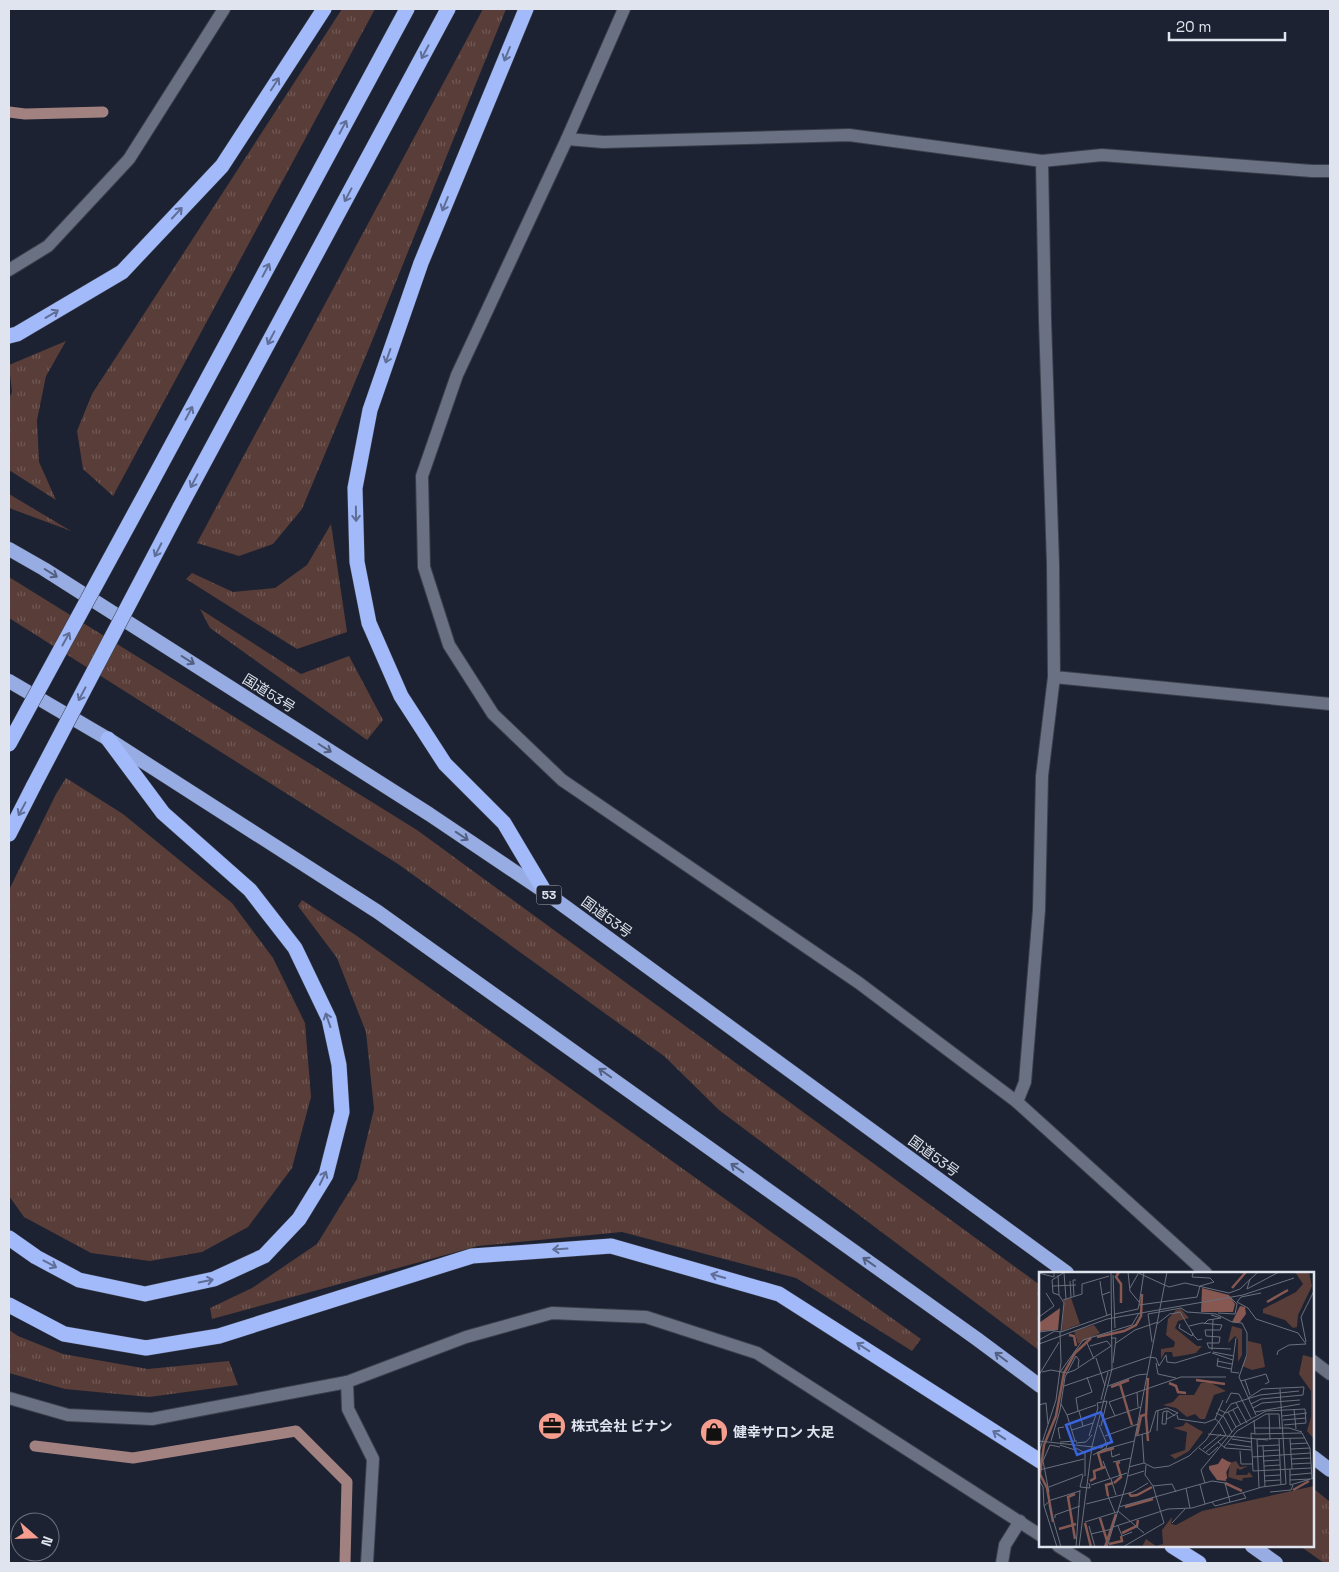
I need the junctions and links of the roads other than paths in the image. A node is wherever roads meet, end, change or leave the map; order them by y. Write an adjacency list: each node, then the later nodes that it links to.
1 (224, 9): 10 (street)
2 (324, 9): 11 (highway, one-way to 2)
3 (407, 9): 17 (highway, one-way to 3, bridge)
4 (448, 9): 18 (highway, one-way to 18, bridge)
5 (526, 9): 19 (highway, one-way to 19)
6 (624, 9): 7 (street)
7 (567, 139): 8 (street); 20 (street)
8 (1042, 161): 9 (street); 13 (street)
9 (1330, 171)
10 (9, 270)
11 (9, 336)
12 (9, 549): 19 (highway, 国道53号 / 53, one-way to 19)
13 (1054, 677): 15 (street); 20 (street)
14 (9, 680): 16 (highway)
15 (1330, 704)
16 (108, 739): 21 (highway, one-way to 16); 28 (highway, one-way to 16)
17 (9, 744)
18 (9, 834)
19 (545, 892): 22 (highway, 国道53号 / 53)
20 (1017, 1102): 23 (street)
21 (9, 1238)
22 (1066, 1272)
23 (1205, 1272)
24 (9, 1305): 31 (highway, one-way to 24)
25 (1314, 1362): 26 (street)
26 (1330, 1374)
27 (347, 1382): 29 (street); 33 (street); 38 (street)
28 (1039, 1385)
29 (9, 1398)
30 (1314, 1458): 32 (highway)
31 (1039, 1460)
32 (1330, 1470)
33 (1020, 1521): 34 (street); 39 (street)
34 (1039, 1534)
35 (1060, 1547): 40 (street)
36 (1174, 1547): 41 (highway)
37 (1253, 1547): 42 (highway)
38 (367, 1563)
39 (1002, 1563)
40 (1085, 1563)
41 (1199, 1563)
42 (1276, 1563)

